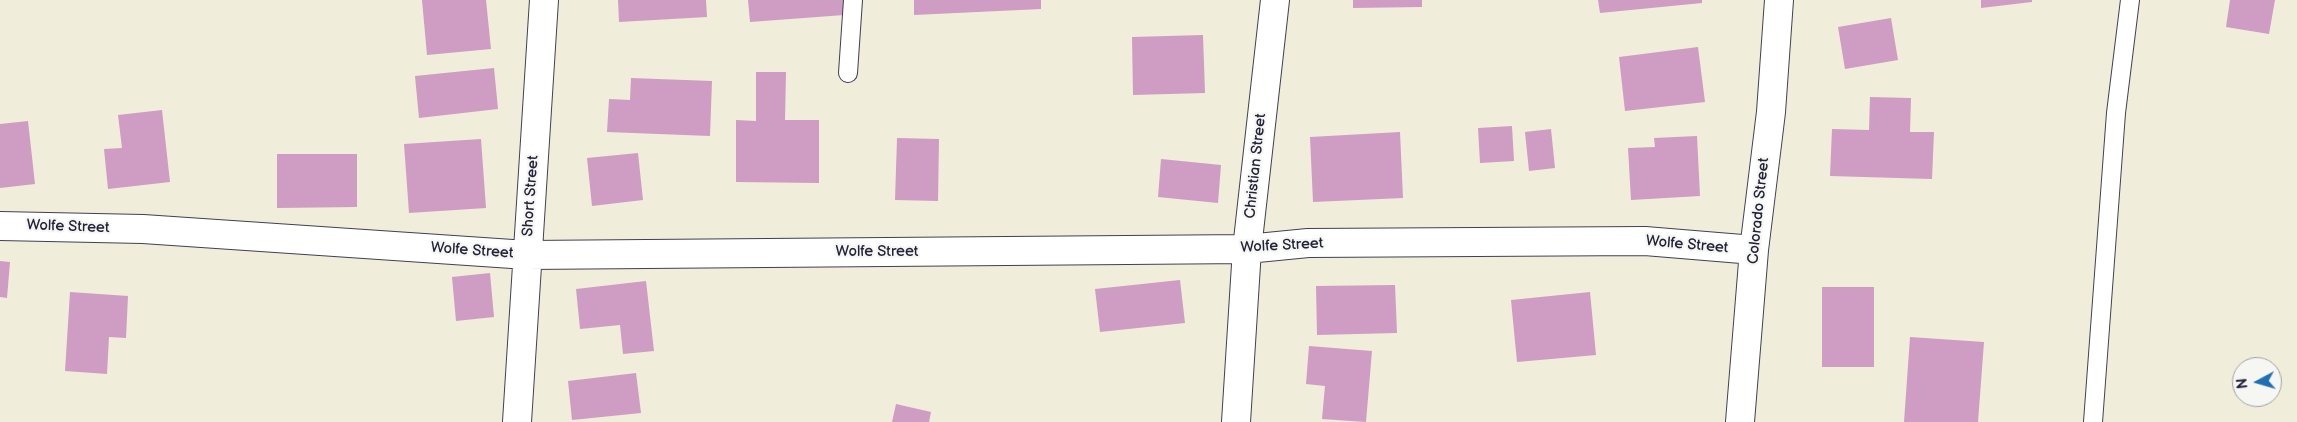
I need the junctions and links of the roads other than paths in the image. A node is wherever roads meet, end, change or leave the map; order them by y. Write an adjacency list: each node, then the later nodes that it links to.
1 (544, 0): 10 (street, Short Street)
2 (853, 0): 6 (lane)
3 (1275, 0): 8 (street, Christian Street)
4 (1779, 0): 9 (street, Colorado Street)
5 (2130, 0): 14 (lane)
6 (848, 73)
7 (0, 226): 10 (street, Wolfe Street)
8 (1247, 249): 9 (street, Wolfe Street); 10 (street, Wolfe Street); 12 (street, Christian Street)
9 (1754, 250): 13 (street, Colorado Street)
10 (527, 255): 11 (street, Short Street)
11 (517, 422)
12 (1236, 422)
13 (1740, 422)
14 (2094, 422)

